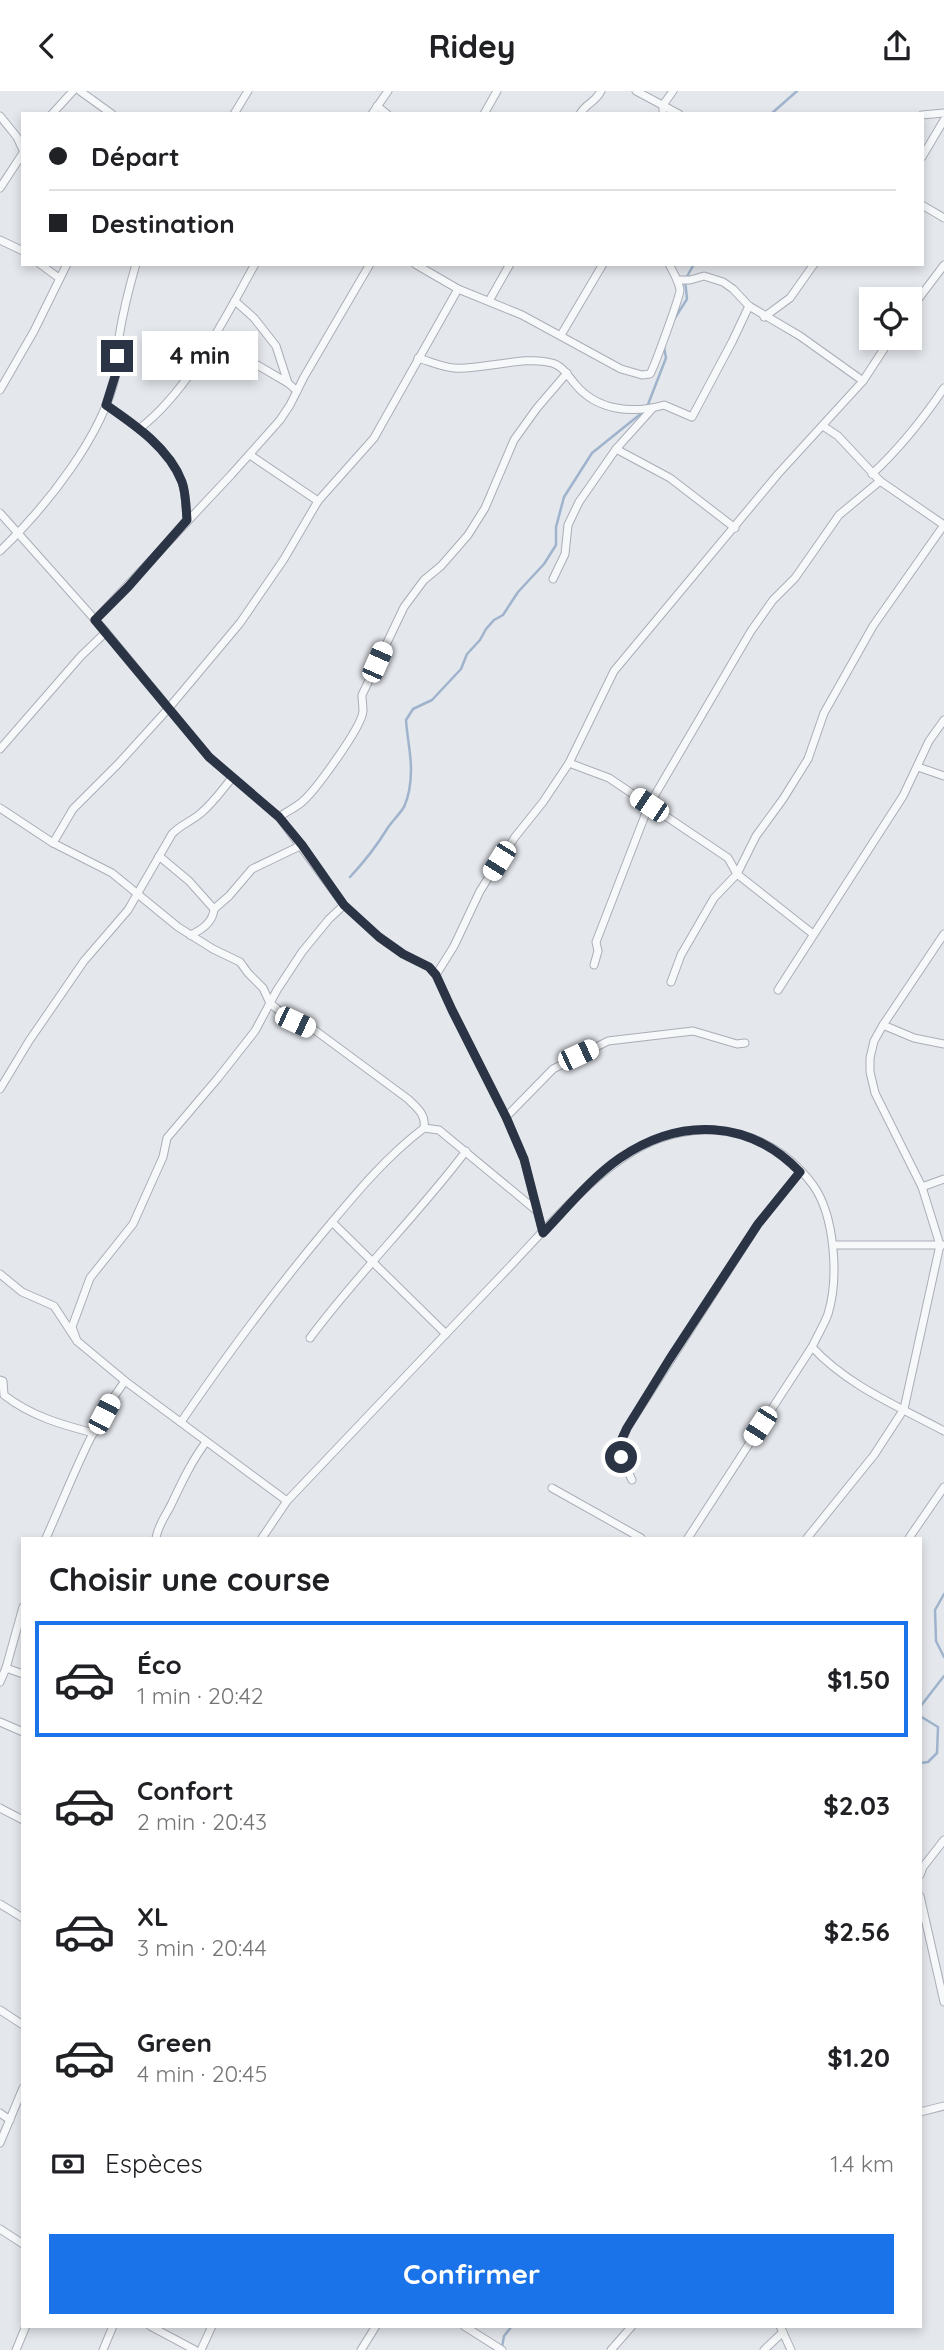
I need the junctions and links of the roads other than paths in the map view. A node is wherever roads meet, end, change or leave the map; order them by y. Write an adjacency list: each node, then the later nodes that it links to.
1 (73, 91): 11 (street)
2 (80, 91): 12 (street)
3 (248, 91): 13 (street)
4 (388, 91): 10 (street)
5 (497, 91): 14 (street)
6 (601, 91): 15 (street)
7 (636, 91): 9 (street)
8 (673, 91): 9 (street)
9 (663, 105): 16 (street); 17 (street)
10 (375, 110)
11 (54, 112)
12 (109, 112)
13 (235, 112)
14 (485, 112)
15 (582, 112)
16 (663, 112)
17 (675, 112)
18 (944, 113): 19 (street)
19 (924, 115)
20 (0, 116): 22 (street)
21 (944, 120): 24 (street)
22 (21, 146)
23 (21, 154): 25 (street)
24 (924, 154)
25 (0, 188)
26 (924, 206): 27 (street)
27 (944, 218)
28 (0, 240): 29 (street)
29 (21, 250)
30 (944, 265): 46 (street)
31 (43, 266): 43 (street)
32 (66, 266): 43 (street)
33 (135, 266): 61 (street)
34 (254, 266): 47 (street)
35 (369, 266): 60 (street)
36 (419, 266): 42 (street)
37 (435, 266): 42 (street)
38 (509, 266): 48 (street)
39 (602, 266): 52 (street)
40 (670, 266): 44 (street)
41 (813, 266): 50 (street)
42 (431, 273): 45 (street)
43 (59, 278): 59 (street)
44 (677, 280): 49 (street); 52 (street)
45 (458, 289): 48 (street); 54 (street)
46 (922, 294)
47 (235, 301): 51 (street); 57 (street)
48 (489, 301): 52 (street)
49 (749, 306): 50 (street); 62 (street)
50 (764, 317): 56 (street)
51 (217, 335): 57 (street); 64 (street)
52 (561, 335)
53 (883, 350): 56 (street)
54 (418, 358): 55 (street); 69 (street)
55 (567, 373): 62 (street); 88 (street)
56 (863, 381): 63 (street)
57 (288, 383): 60 (street)
58 (944, 388): 67 (street)
59 (0, 390)
60 (298, 391): 66 (street)
61 (106, 405): 64 (street); 74 (street)
62 (652, 409): 65 (street)
63 (823, 425): 67 (street); 73 (street)
64 (139, 429): 71 (street)
65 (617, 449): 73 (street); 76 (street)
66 (250, 454): 69 (street); 71 (street)
67 (872, 474): 68 (street)
68 (880, 481): 72 (street); 86 (street)
69 (318, 501): 79 (street)
70 (0, 513): 74 (street)
71 (187, 520): 77 (street)
72 (944, 525): 92 (street)
73 (734, 528): 82 (street)
74 (18, 534): 75 (street); 77 (street)
75 (0, 551)
76 (553, 579)
77 (95, 620): 78 (street)
78 (106, 632): 79 (street); 81 (street)
79 (169, 709): 85 (street); 89 (street)
80 (944, 720): 83 (street)
81 (0, 749)
82 (569, 763): 86 (street); 100 (street)
83 (918, 767): 84 (street); 96 (street)
84 (944, 776)
85 (232, 778): 88 (street); 91 (street)
86 (649, 805): 92 (street); 99 (street)
87 (0, 808): 89 (street)
88 (279, 817): 90 (street)
89 (53, 843): 93 (street)
90 (302, 845): 94 (street); 95 (street)
91 (159, 856): 93 (street); 95 (street)
92 (737, 874): 96 (street); 101 (street)
93 (137, 894): 98 (street); 107 (street)
94 (344, 905): 100 (street); 103 (street)
95 (214, 909): 98 (street)
96 (813, 934): 102 (street)
97 (944, 934): 104 (street)
98 (190, 935): 103 (street)
99 (594, 965)
100 (436, 975): 108 (street)
101 (671, 982)
102 (778, 990)
103 (270, 1003): 109 (street); 123 (street)
104 (883, 1025): 106 (street); 113 (street)
105 (745, 1043): 108 (street)
106 (944, 1044)
107 (0, 1089)
108 (506, 1117): 114 (street)
109 (424, 1128): 110 (street); 115 (street)
110 (466, 1151): 114 (street); 119 (street)
111 (800, 1172): 116 (street); 117 (street); 132 (street)
112 (944, 1179): 113 (street)
113 (922, 1187): 118 (street)
114 (537, 1211): 116 (street)
115 (332, 1222): 119 (street); 128 (street)
116 (543, 1233): 121 (street)
117 (833, 1245): 118 (street); 124 (street)
118 (942, 1245): 127 (street)
119 (374, 1261): 121 (street); 122 (street)
120 (0, 1273): 123 (street)
121 (446, 1334): 135 (street)
122 (310, 1339)
123 (77, 1341): 126 (street)
124 (812, 1347): 127 (street); 140 (street)
125 (0, 1380): 130 (street)
126 (125, 1381): 128 (street); 130 (street)
127 (904, 1409): 129 (street); 141 (street)
128 (181, 1422): 131 (street)
129 (944, 1431)
130 (94, 1433): 136 (street)
131 (206, 1442): 135 (street); 137 (street)
132 (632, 1480)
133 (944, 1487): 142 (street)
134 (552, 1488): 139 (street)
135 (287, 1501): 138 (street)
136 (46, 1537)
137 (156, 1537)
138 (263, 1537)
139 (638, 1537)
140 (689, 1537)
141 (808, 1537)
142 (910, 1537)
143 (21, 1614): 144 (street)
144 (6, 1668): 145 (street); 146 (street)
145 (21, 1673)
146 (0, 1682)
147 (0, 1722): 148 (street)
148 (21, 1731)
149 (0, 1808): 150 (street)
150 (21, 1819)
151 (944, 1840): 152 (street)
152 (922, 1870)
153 (0, 1904): 155 (street)
154 (922, 1905): 156 (street)
155 (21, 1917)
156 (944, 2001)
157 (0, 2010): 158 (street)
158 (21, 2024)
159 (21, 2093): 163 (street)
160 (944, 2106): 161 (street)
161 (922, 2112)
162 (0, 2113): 163 (street)
163 (10, 2120): 164 (street)
164 (0, 2143)
165 (0, 2229): 166 (street)
166 (21, 2243)
167 (25, 2328): 176 (street)
168 (112, 2328): 177 (street)
169 (154, 2328): 178 (street)
170 (211, 2328): 179 (street)
171 (375, 2328): 180 (street)
172 (467, 2328): 175 (street)
173 (630, 2328): 181 (street)
174 (781, 2329): 182 (street); 183 (street)
175 (499, 2348)
176 (16, 2350)
177 (103, 2350)
178 (195, 2350)
179 (201, 2350)
180 (361, 2350)
181 (611, 2350)
182 (764, 2350)
183 (791, 2350)

